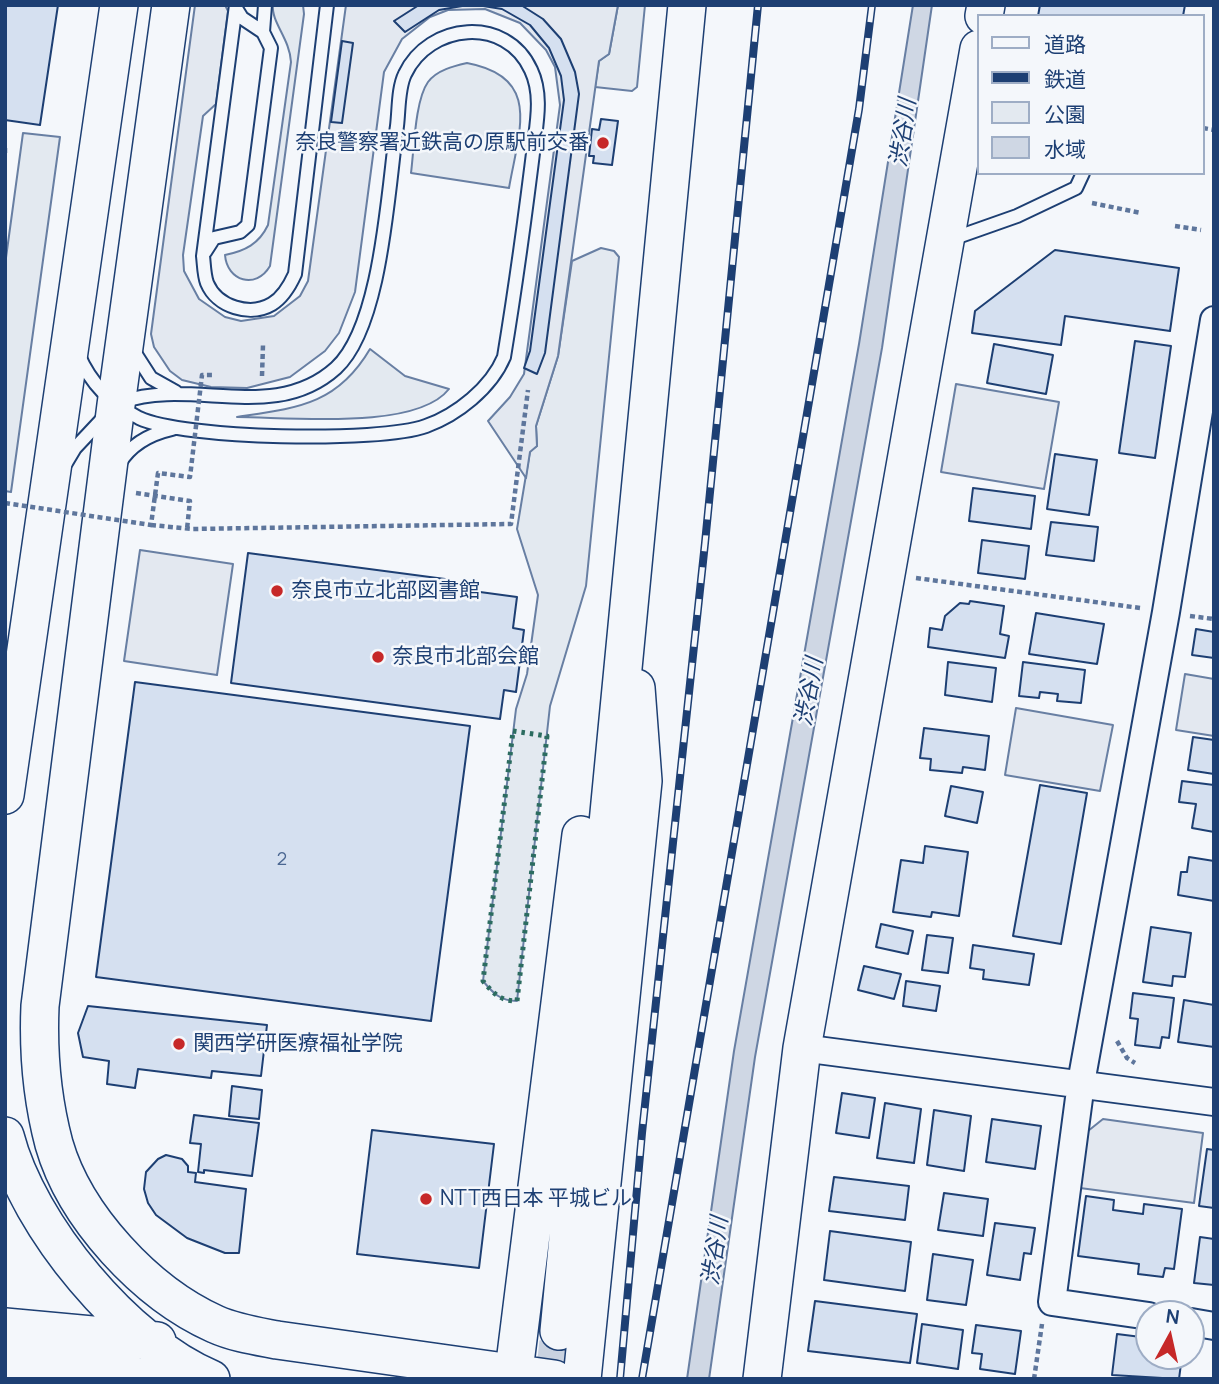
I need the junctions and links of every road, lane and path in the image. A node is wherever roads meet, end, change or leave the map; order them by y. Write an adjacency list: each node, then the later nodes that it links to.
1 (119, 5): 12 (street)
2 (171, 5): 20 (street)
3 (265, 5): 7 (lane)
4 (687, 5): 35 (street)
5 (327, 6): 18 (lane)
6 (237, 8): 7 (lane); 18 (lane)
7 (263, 32): 18 (lane)
8 (978, 63): 9 (street)
9 (973, 135): 17 (street)
10 (113, 142): 12 (lane)
11 (1082, 175): 17 (lane)
12 (93, 176): 21 (street)
13 (1092, 203): 14 (path)
14 (1140, 213)
15 (1175, 226): 16 (path)
16 (1201, 230)
17 (947, 240): 34 (street)
18 (203, 256)
19 (1214, 320): 37 (street)
20 (126, 331): 26 (lane); 27 (street)
21 (71, 337): 27 (lane); 30 (street)
22 (263, 345): 24 (path)
23 (212, 375): 32 (path, bridge)
24 (262, 376)
25 (527, 390): 33 (path)
26 (180, 393): 27 (lane); 28 (lane)
27 (116, 405): 28 (lane); 29 (street); 30 (lane)
28 (176, 428): 29 (lane)
29 (119, 489): 33 (path); 47 (street)
30 (48, 493): 40 (street)
31 (5, 503): 32 (path, bridge)
32 (151, 525): 33 (path)
33 (189, 529)
34 (886, 573): 37 (path); 42 (street)
35 (629, 586): 51 (street); 56 (street); 60 (street)
36 (1192, 602): 37 (path)
37 (1178, 614): 38 (path); 39 (path); 44 (street)
38 (1214, 619)
39 (1188, 629)
40 (5, 795)
41 (1115, 1031): 43 (path)
42 (802, 1048): 44 (street); 61 (street)
43 (1141, 1067)
44 (1081, 1083): 45 (street); 48 (street)
45 (1214, 1102)
46 (5, 1136): 53 (street)
47 (145, 1277): 52 (street); 53 (street)
48 (1052, 1301): 49 (street); 62 (path)
49 (1135, 1314)
50 (5, 1327): 53 (street)
51 (559, 1331)
52 (244, 1334): 53 (street); 56 (street)
53 (152, 1342): 55 (street); 58 (street)
54 (5, 1360): 55 (street)
55 (97, 1372): 57 (street)
56 (513, 1376): 59 (street)
57 (159, 1379)
58 (211, 1379)
59 (554, 1379)
60 (582, 1379)
61 (762, 1379)
62 (1034, 1379)

